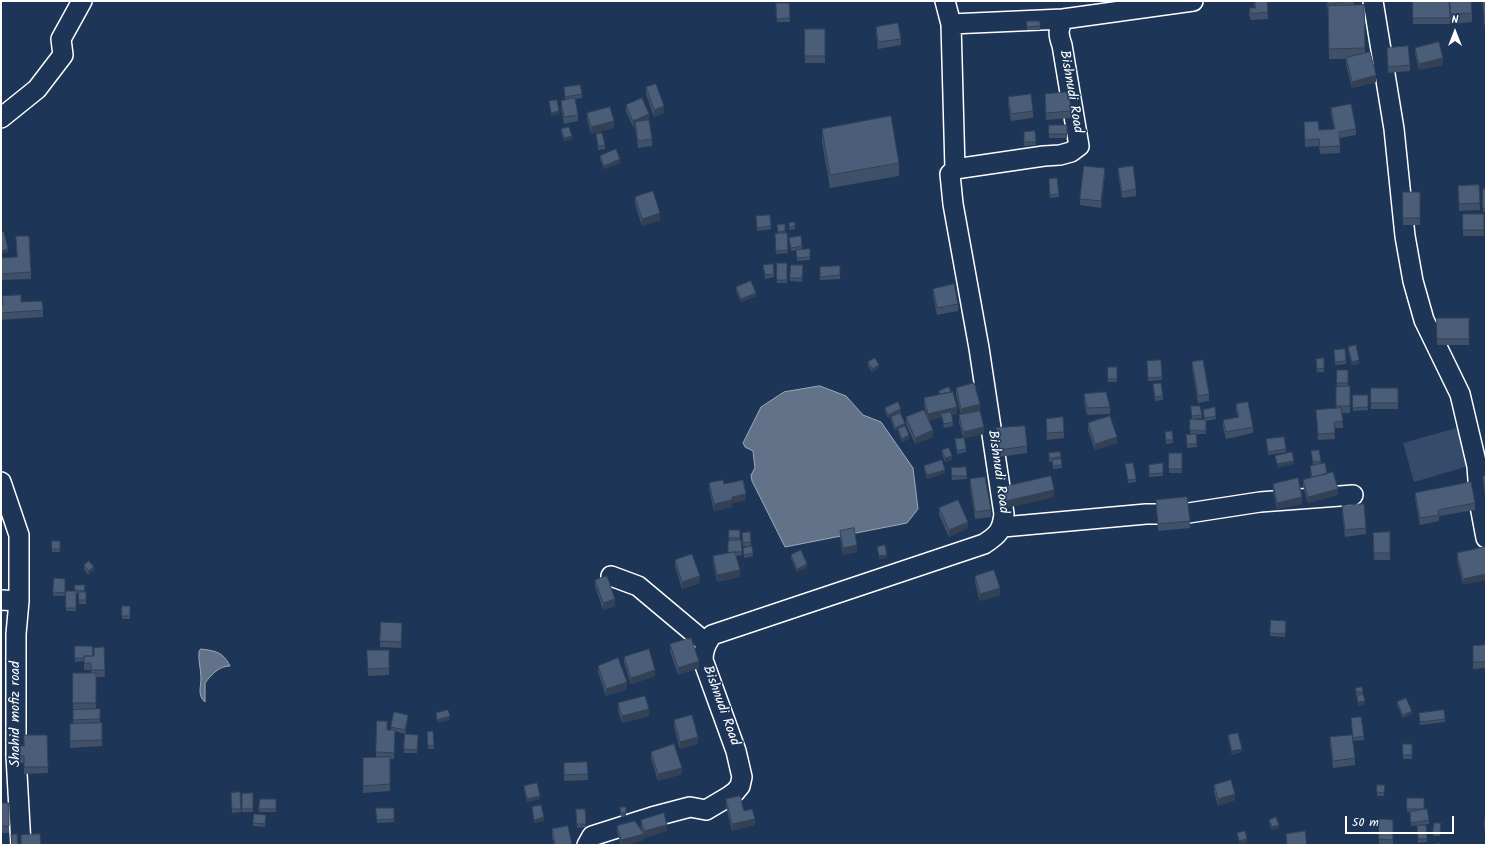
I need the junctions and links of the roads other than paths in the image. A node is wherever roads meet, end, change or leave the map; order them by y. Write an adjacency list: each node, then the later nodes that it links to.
1 (82, 1): 7 (street)
2 (945, 1): 6 (street)
3 (1193, 1): 5 (street)
4 (1374, 1): 12 (street)
5 (1063, 19): 6 (street); 8 (street, Bishnudi Road)
6 (951, 24): 8 (street)
7 (1, 118)
8 (955, 169): 11 (street, Bishnudi Road)
9 (1, 482): 14 (street, Shahid mofiz road)
10 (1353, 495): 11 (street)
11 (1003, 527): 15 (street, Bishnudi Road)
12 (1486, 538)
13 (611, 576): 15 (street)
14 (10, 601): 16 (street, Shahid mofiz road)
15 (706, 643): 17 (street, Bishnudi Road)
16 (21, 845)
17 (587, 845)

